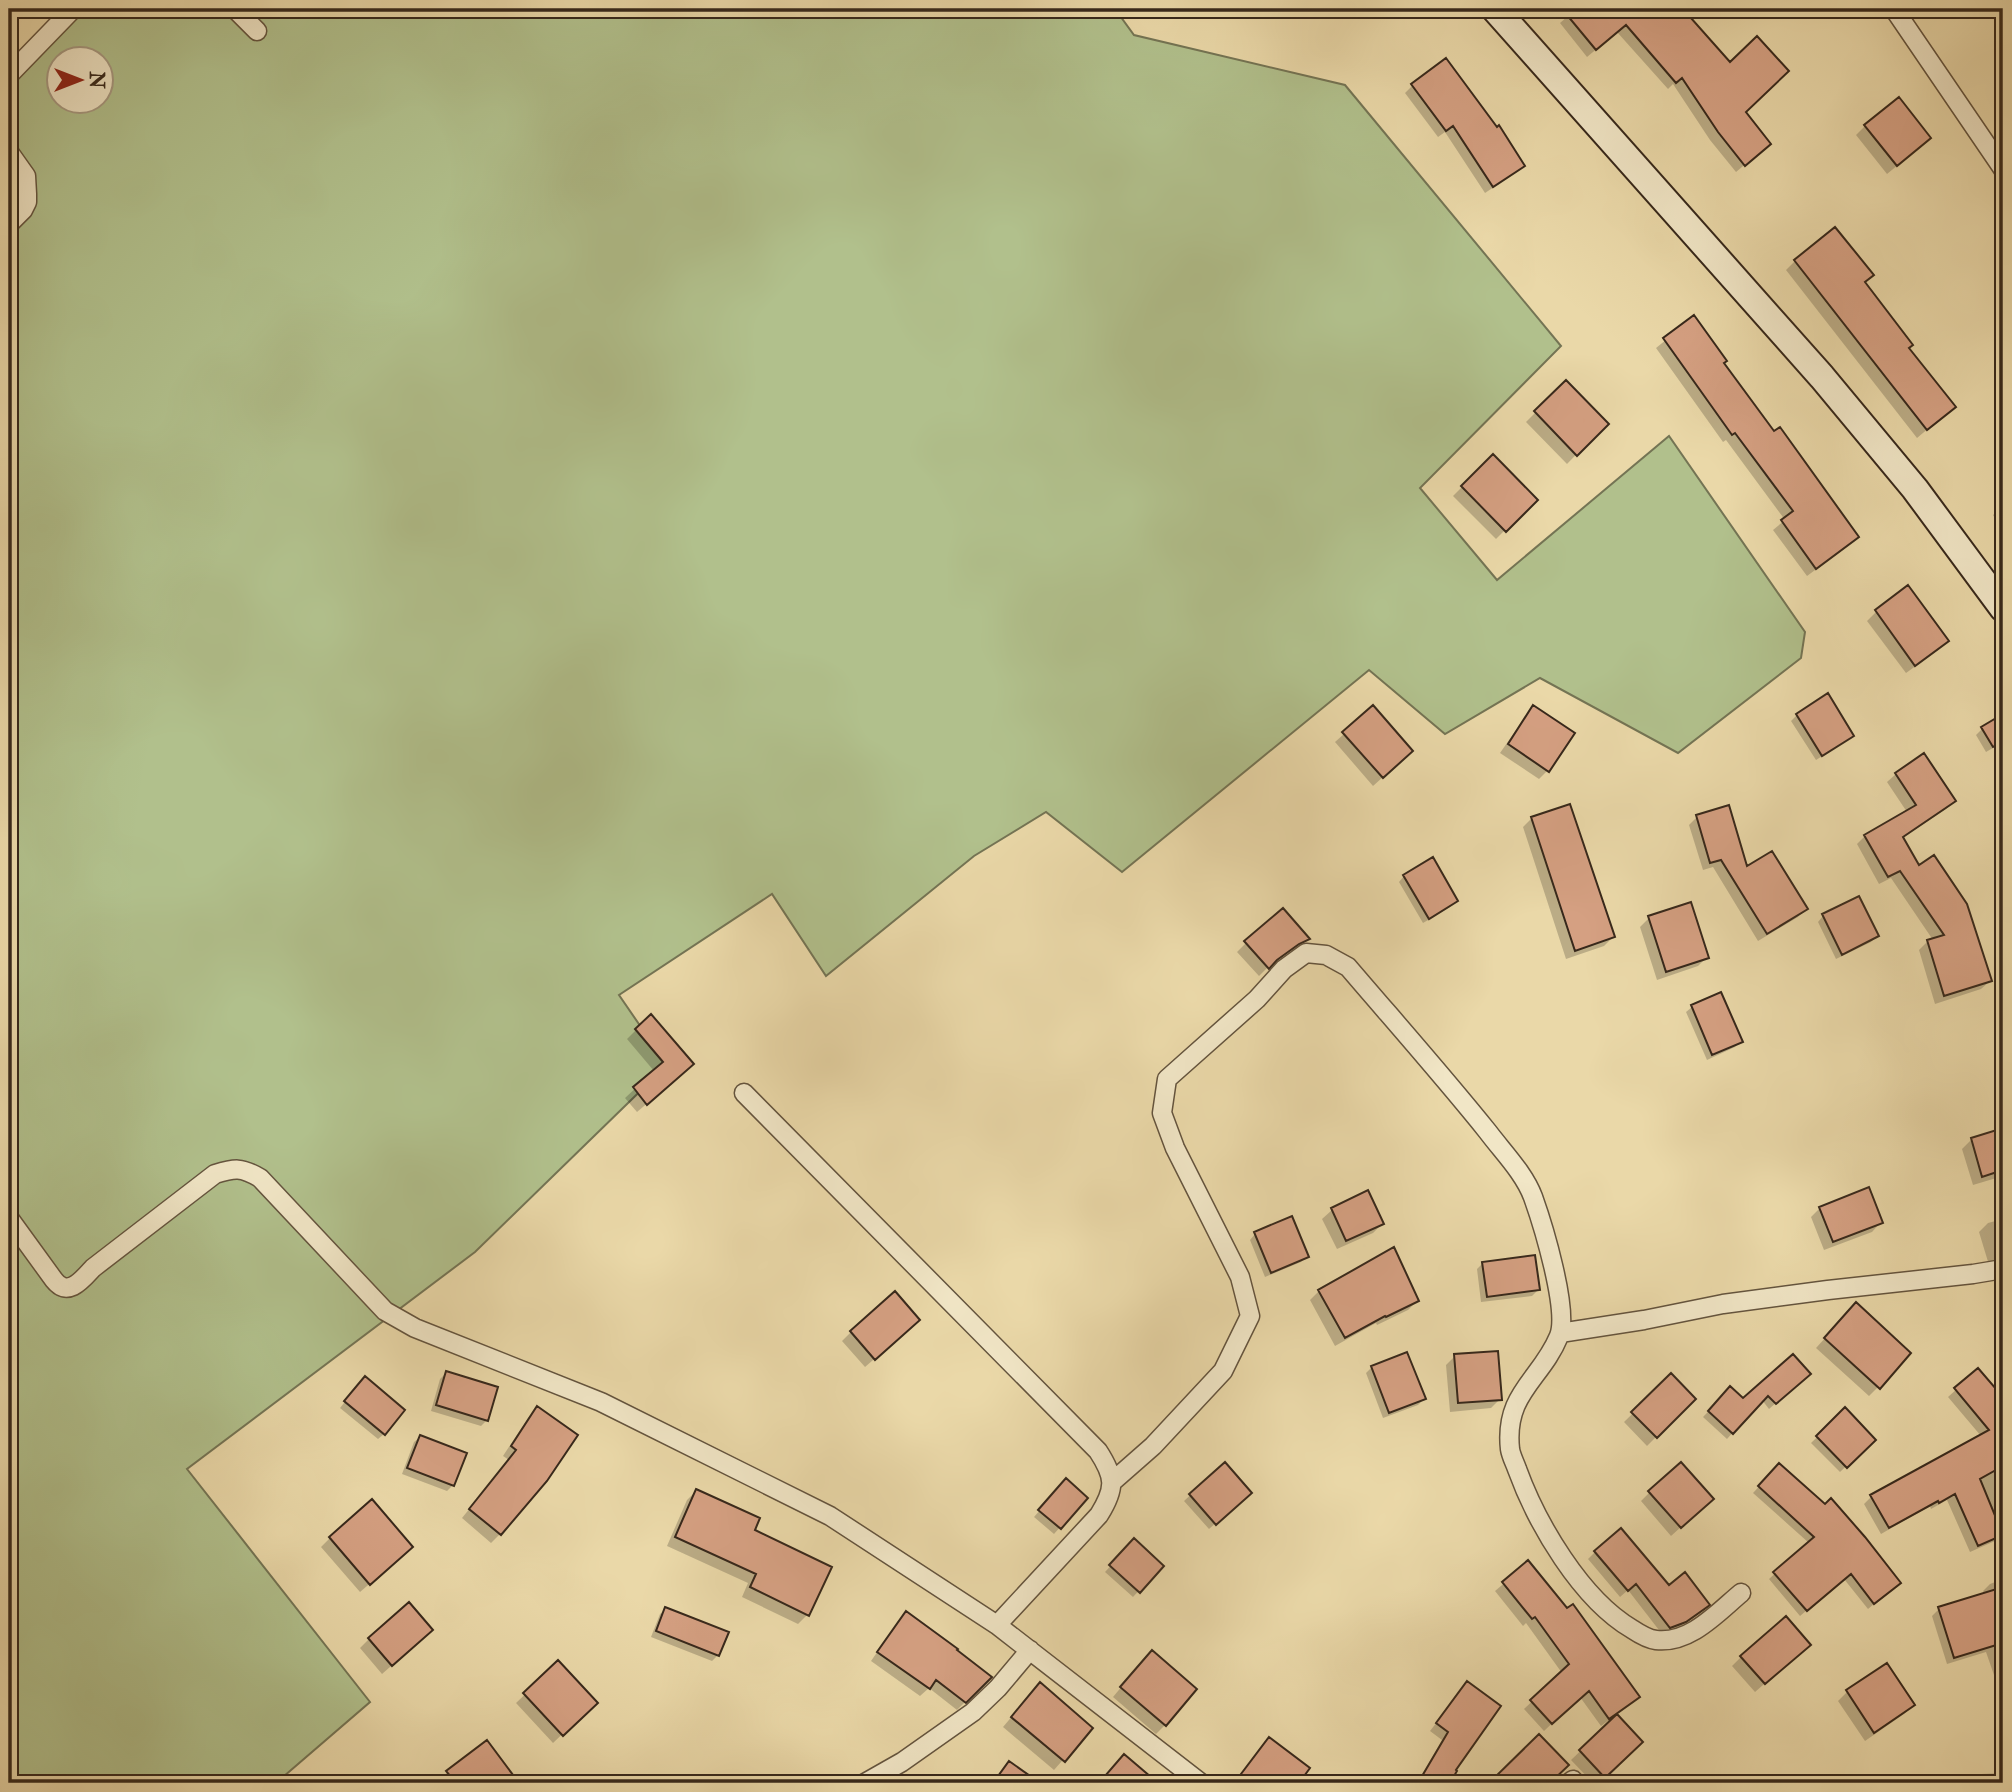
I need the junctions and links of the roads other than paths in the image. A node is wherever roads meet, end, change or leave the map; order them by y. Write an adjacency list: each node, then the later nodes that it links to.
1 (73, 9): 6 (street)
2 (235, 9): 5 (street)
3 (1495, 9): 10 (main road)
4 (1894, 9): 8 (street)
5 (257, 31)
6 (9, 75)
7 (9, 152): 9 (street)
8 (2003, 169)
9 (9, 224)
10 (2003, 608)
11 (744, 1093): 15 (street)
12 (9, 1218): 17 (street)
13 (2003, 1269): 14 (street)
14 (1560, 1334): 15 (street); 16 (street)
15 (1112, 1482): 17 (street)
16 (1741, 1593)
17 (997, 1625): 18 (street)
18 (1030, 1650): 19 (street); 20 (street)
19 (865, 1783)
20 (1201, 1783)

